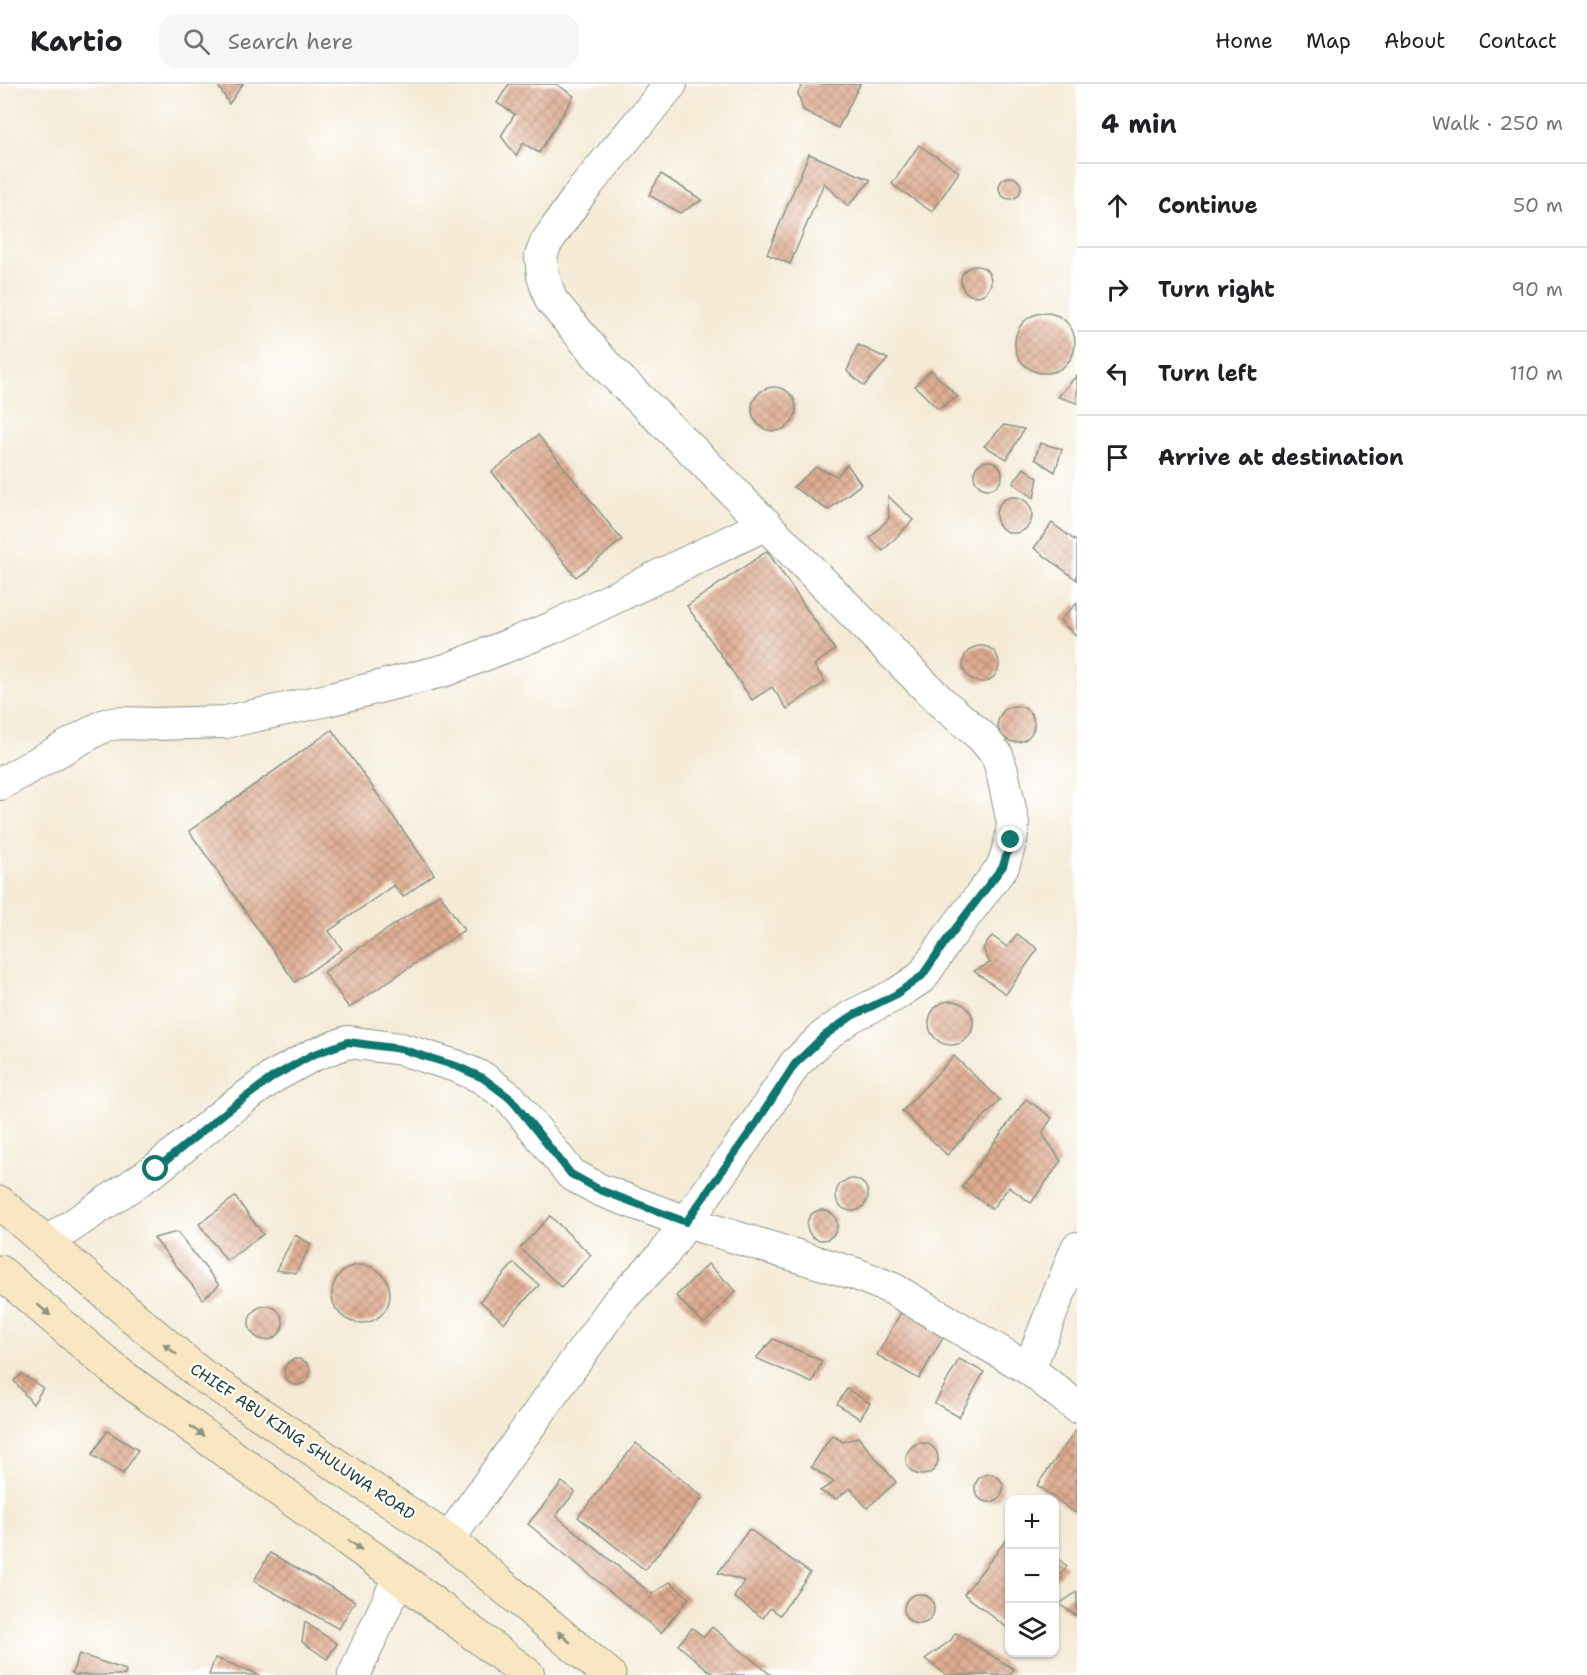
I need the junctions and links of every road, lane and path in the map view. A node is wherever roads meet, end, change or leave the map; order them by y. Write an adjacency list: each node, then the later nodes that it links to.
1 (671, 84): 2 (street)
2 (766, 524): 3 (street); 5 (street)
3 (0, 784)
4 (0, 1203): 6 (street, CHIEF ABU KING SHULUWA ROAD)
5 (686, 1222): 6 (street); 9 (street); 11 (street)
6 (46, 1243): 11 (street, CHIEF ABU KING SHULUWA ROAD, one-way to 6)
7 (1077, 1248): 9 (street)
8 (0, 1272): 12 (street, one-way to 12)
9 (1029, 1369): 10 (street)
10 (1077, 1407)
11 (448, 1540): 15 (street, CHIEF ABU KING SHULUWA ROAD, one-way to 11)
12 (399, 1577): 13 (street); 14 (street)
13 (354, 1675)
14 (528, 1675)
15 (609, 1675)

